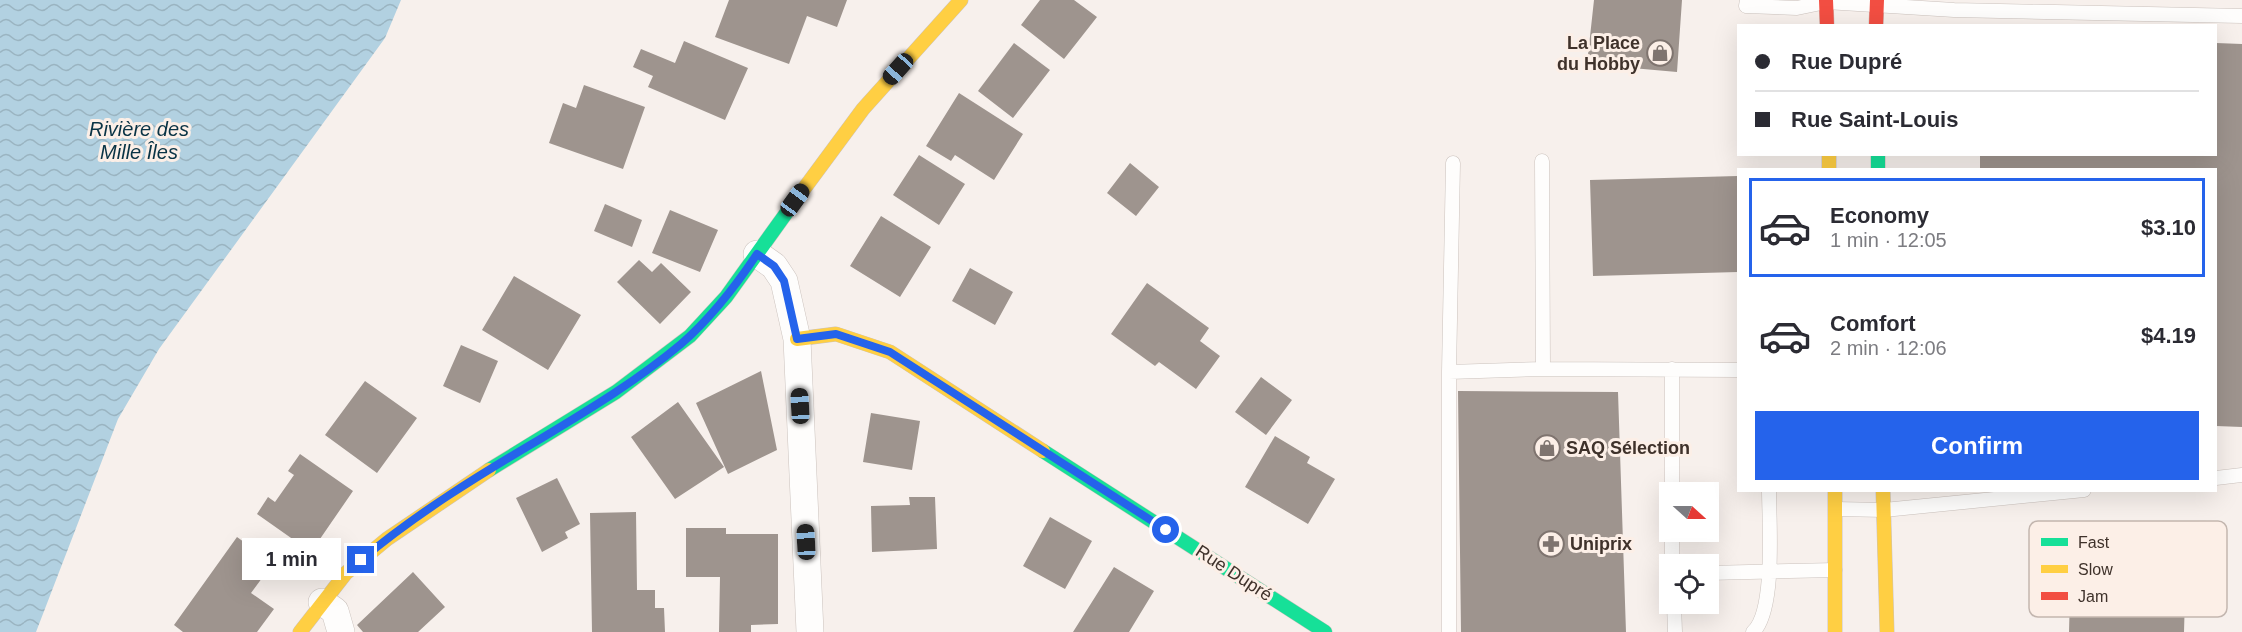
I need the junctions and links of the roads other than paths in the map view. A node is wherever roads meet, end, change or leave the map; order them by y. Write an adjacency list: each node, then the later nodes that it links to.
1 (961, 0): 10 (main road)
2 (1747, 0): 3 (lane)
3 (1826, 1): 4 (lane); 6 (main road)
4 (1877, 2): 5 (lane); 7 (main road)
5 (2242, 16)
6 (1827, 24)
7 (1876, 24)
8 (1542, 161): 12 (lane)
9 (1453, 163): 15 (lane)
10 (757, 254): 11 (street); 28 (main road)
11 (797, 339): 32 (street); 33 (main road, Rue Dupré)
12 (1543, 369): 13 (lane); 15 (lane)
13 (1672, 369): 14 (lane); 18 (lane)
14 (1737, 370)
15 (1449, 372): 34 (lane)
16 (2242, 475): 17 (lane)
17 (2217, 478)
18 (1672, 482)
19 (1769, 492): 26 (lane)
20 (1835, 492): 23 (main road)
21 (1883, 492): 24 (main road)
22 (2064, 492): 24 (lane)
23 (1836, 509): 24 (lane); 25 (main road)
24 (1884, 510): 38 (main road)
25 (1835, 570): 26 (lane); 37 (main road)
26 (1770, 571): 27 (lane); 36 (lane)
27 (1719, 573)
28 (322, 602): 30 (main road); 31 (street)
29 (1674, 614): 35 (lane)
30 (300, 632)
31 (341, 632)
32 (810, 632)
33 (1325, 632)
34 (1449, 632)
35 (1675, 632)
36 (1754, 632)
37 (1834, 632)
38 (1887, 632)

